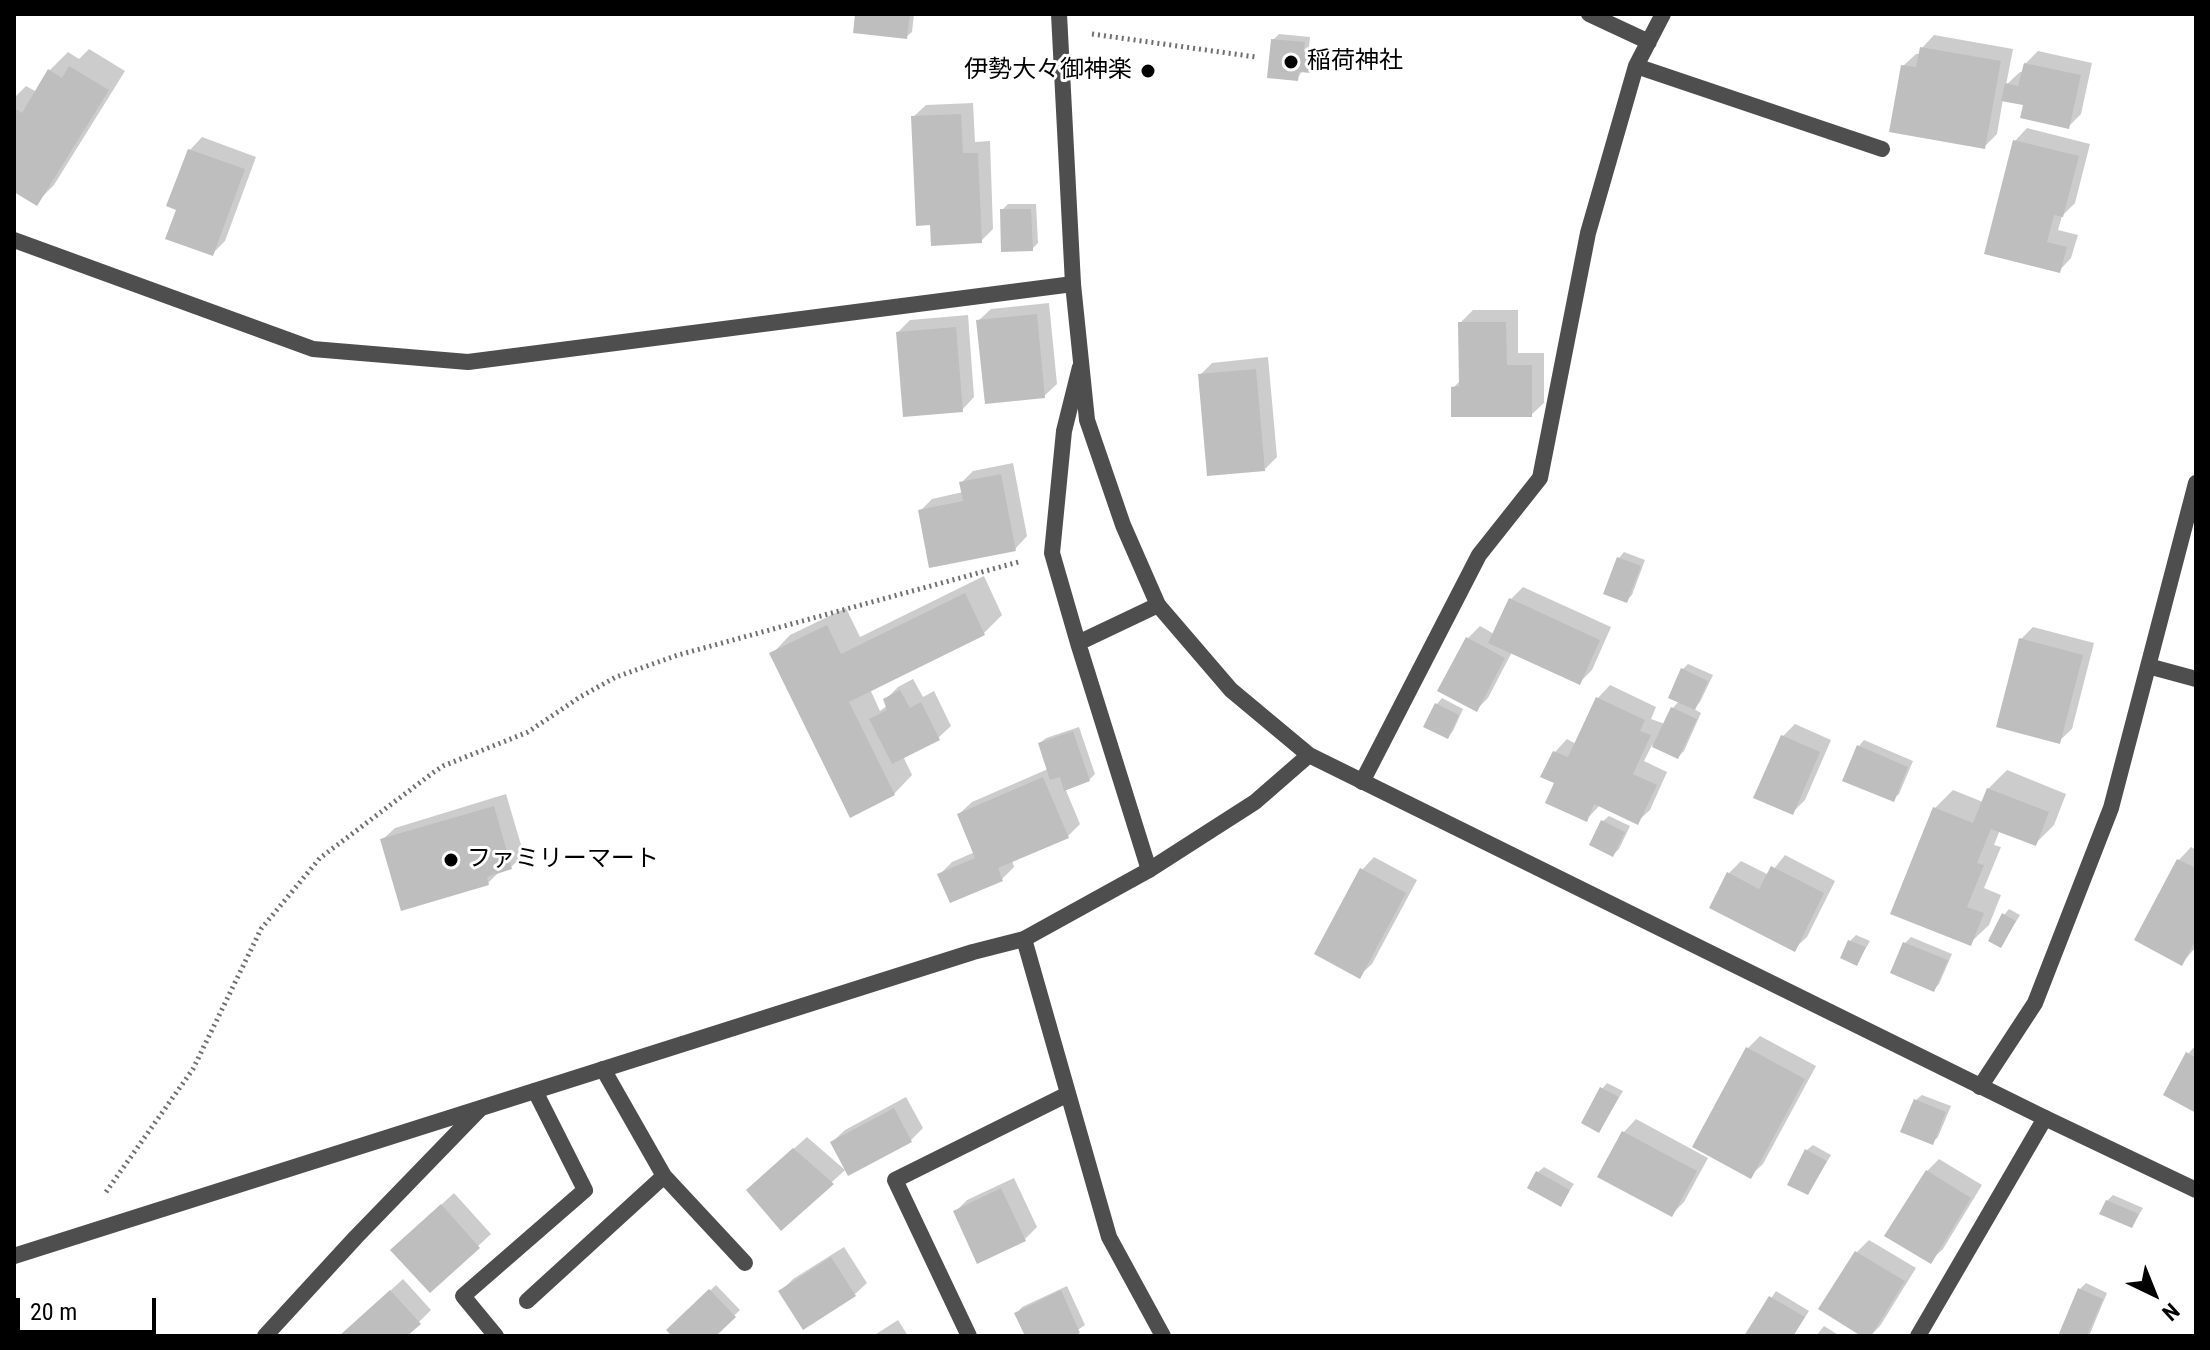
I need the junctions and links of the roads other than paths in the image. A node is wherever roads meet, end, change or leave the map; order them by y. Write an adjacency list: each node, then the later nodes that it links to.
1 (1589, 14): 4 (street)
2 (1663, 14): 4 (street)
3 (1059, 22): 8 (street)
4 (1649, 42): 5 (street)
5 (1636, 66): 6 (street); 16 (street)
6 (1882, 149)
7 (14, 240): 8 (street)
8 (1073, 284): 9 (street)
9 (1080, 365): 11 (street); 12 (street)
10 (2196, 483): 13 (street)
11 (1158, 605): 12 (street); 15 (street)
12 (1078, 643): 17 (street)
13 (2148, 666): 14 (street); 20 (street)
14 (2196, 679)
15 (1309, 755): 16 (street); 17 (street)
16 (1362, 782): 20 (street)
17 (1149, 870): 18 (street)
18 (1024, 939): 19 (street); 22 (street)
19 (603, 1069): 21 (street); 25 (street)
20 (1980, 1087): 24 (street)
21 (535, 1091): 23 (street); 31 (street)
22 (1068, 1094): 32 (street); 33 (street)
23 (480, 1109): 27 (street); 30 (street)
24 (2045, 1118): 26 (street); 34 (street)
25 (664, 1176): 28 (street); 29 (street)
26 (2196, 1190)
27 (14, 1256)
28 (745, 1263)
29 (527, 1301)
30 (265, 1336)
31 (496, 1336)
32 (969, 1336)
33 (1163, 1336)
34 (1918, 1336)

